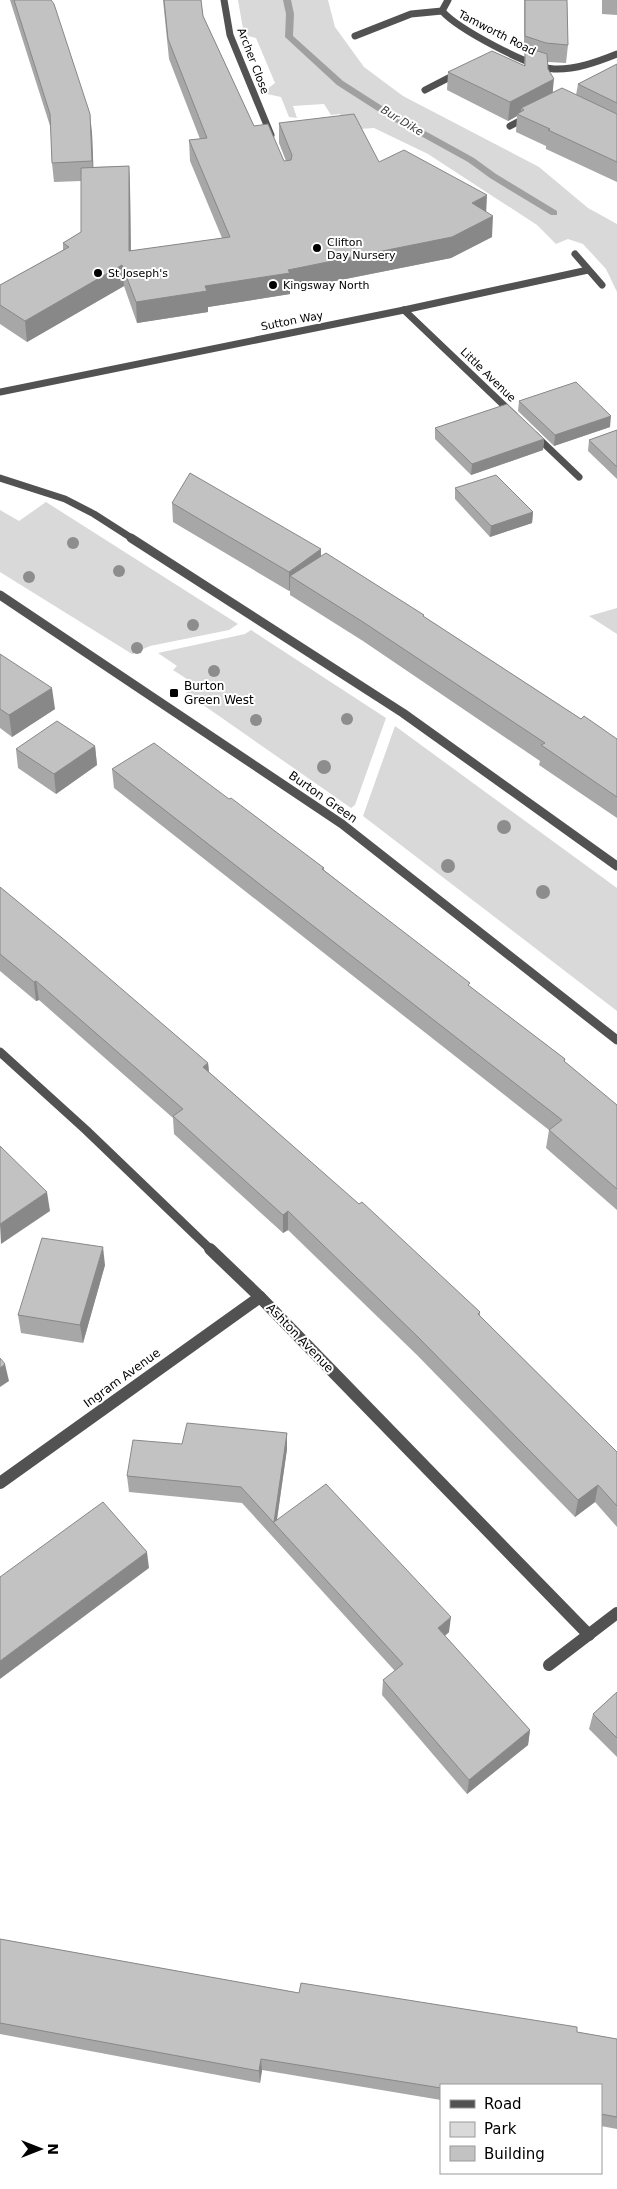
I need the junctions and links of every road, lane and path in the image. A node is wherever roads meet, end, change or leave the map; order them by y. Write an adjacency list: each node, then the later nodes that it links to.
1 (224, 0): 15 (street, Archer Close)
2 (448, 0): 3 (street, Tamworth Road)
3 (442, 10): 4 (street); 5 (street, Tamworth Road)
4 (355, 36)
5 (504, 49): 6 (street); 9 (street, Tamworth Road)
6 (496, 54)
7 (617, 54): 9 (street, Tamworth Road)
8 (469, 67): 11 (street)
9 (551, 69): 10 (street)
10 (551, 78)
11 (425, 90)
12 (535, 113): 13 (street)
13 (510, 126)
14 (278, 127): 15 (street)
15 (269, 128): 16 (street, Archer Close)
16 (275, 145)
17 (575, 254): 18 (street)
18 (588, 270): 19 (street); 20 (street, Sutton Way)
19 (602, 285)
20 (404, 310): 21 (street, Sutton Way); 22 (street, Little Avenue)
21 (0, 392)
22 (523, 424)
23 (530, 430): 24 (street)
24 (578, 477)
25 (0, 478): 27 (street)
26 (0, 595): 28 (street, Burton Green)
27 (617, 866)
28 (617, 1040)
29 (0, 1052): 30 (street, Ashton Avenue)
30 (260, 1297): 31 (street, Ingram Avenue); 33 (street, Ashton Avenue)
31 (0, 1483)
32 (617, 1613): 33 (street)
33 (589, 1635): 34 (street)
34 (549, 1665)

